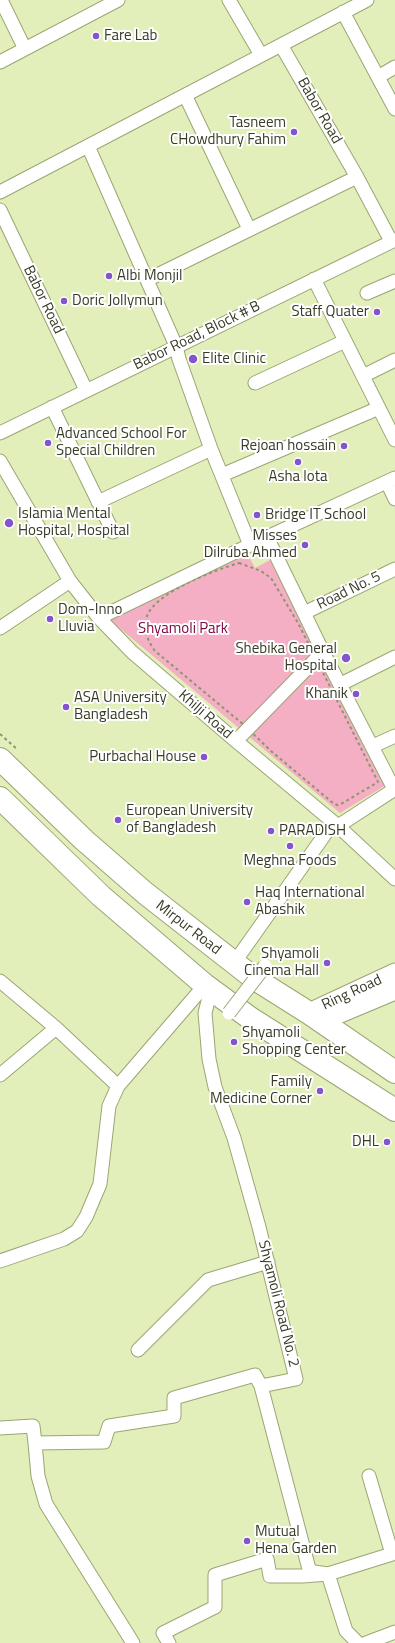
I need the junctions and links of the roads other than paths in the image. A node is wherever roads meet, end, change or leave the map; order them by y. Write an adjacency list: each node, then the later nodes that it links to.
1 (1, 0): 7 (street)
2 (118, 0): 7 (street)
3 (229, 0): 8 (street)
4 (367, 0): 5 (street)
5 (344, 12): 6 (street); 11 (street)
6 (281, 45): 8 (street); 15 (street, Babor Road)
7 (25, 49): 9 (street)
8 (261, 55): 12 (street)
9 (0, 62)
10 (395, 68): 11 (street)
11 (378, 77): 13 (street)
12 (185, 95): 14 (street); 18 (street)
13 (395, 109)
14 (88, 146): 16 (street); 21 (street)
15 (356, 177): 18 (street); 19 (street, Babor Road)
16 (0, 192)
17 (0, 210): 29 (street, Babor Road)
18 (249, 229): 21 (street)
19 (393, 240): 20 (street, Babor Road, Block # B)
20 (314, 279): 24 (street); 25 (street, Babor Road, Block # B)
21 (147, 280): 25 (street)
22 (395, 281): 23 (street)
23 (367, 293)
24 (345, 341): 27 (street); 28 (street)
25 (176, 346): 29 (street, Babor Road, Block # B); 34 (street)
26 (395, 360): 27 (street)
27 (363, 376): 31 (street)
28 (255, 383)
29 (86, 390): 30 (street, Babor Road, Block # B)
30 (52, 407): 32 (street, Babor Road, Block # B); 39 (street)
31 (379, 408): 33 (street); 36 (street)
32 (0, 432)
33 (395, 440)
34 (211, 449): 36 (street); 39 (street)
35 (0, 461): 44 (street, Khilji Road)
36 (222, 475): 42 (street)
37 (391, 480): 38 (street); 41 (street)
38 (395, 499)
39 (98, 502): 40 (street)
40 (113, 532)
41 (267, 537): 42 (street); 45 (street)
42 (250, 545): 46 (street)
43 (395, 570): 45 (street, Road No. 5)
44 (70, 581): 46 (street, Khilji Road); 47 (street)
45 (304, 613): 48 (street)
46 (99, 618): 52 (street, Khilji Road)
47 (0, 628)
48 (320, 656): 50 (street); 52 (street)
49 (395, 657): 50 (street)
50 (341, 684): 53 (street)
51 (395, 736): 53 (street)
52 (236, 741): 57 (street, Khilji Road)
53 (373, 746): 55 (street)
54 (0, 759): 59 (highway, Mirpur Road)
55 (395, 789): 57 (street)
56 (0, 798): 63 (highway, Mirpur Road)
57 (336, 824): 58 (street, Khilji Road); 59 (street)
58 (392, 872)
59 (234, 963): 60 (highway, Mirpur Road)
60 (260, 972): 65 (street, bridge); 66 (highway, Mirpur Road)
61 (395, 973): 66 (main road, Ring Road)
62 (1, 983): 67 (street)
63 (210, 988): 70 (street); 71 (highway, Mirpur Road); 73 (street, Shyamoli Road No. 2)
64 (395, 990): 66 (main road, Ring Road)
65 (229, 1013)
66 (315, 1017): 68 (highway, Mirpur Road)
67 (56, 1028): 69 (street); 70 (street)
68 (395, 1072)
69 (0, 1075)
70 (118, 1086): 72 (street)
71 (395, 1110)
72 (0, 1261)
73 (268, 1262): 74 (street); 75 (street, Shyamoli Road No. 2)
74 (138, 1350)
75 (261, 1386): 77 (street); 79 (street)
76 (0, 1428): 77 (street)
77 (35, 1443): 81 (street)
78 (369, 1476): 79 (street)
79 (328, 1574): 82 (street); 83 (street)
80 (395, 1632): 84 (street)
81 (133, 1643)
82 (169, 1643)
83 (358, 1643)
84 (366, 1643)

